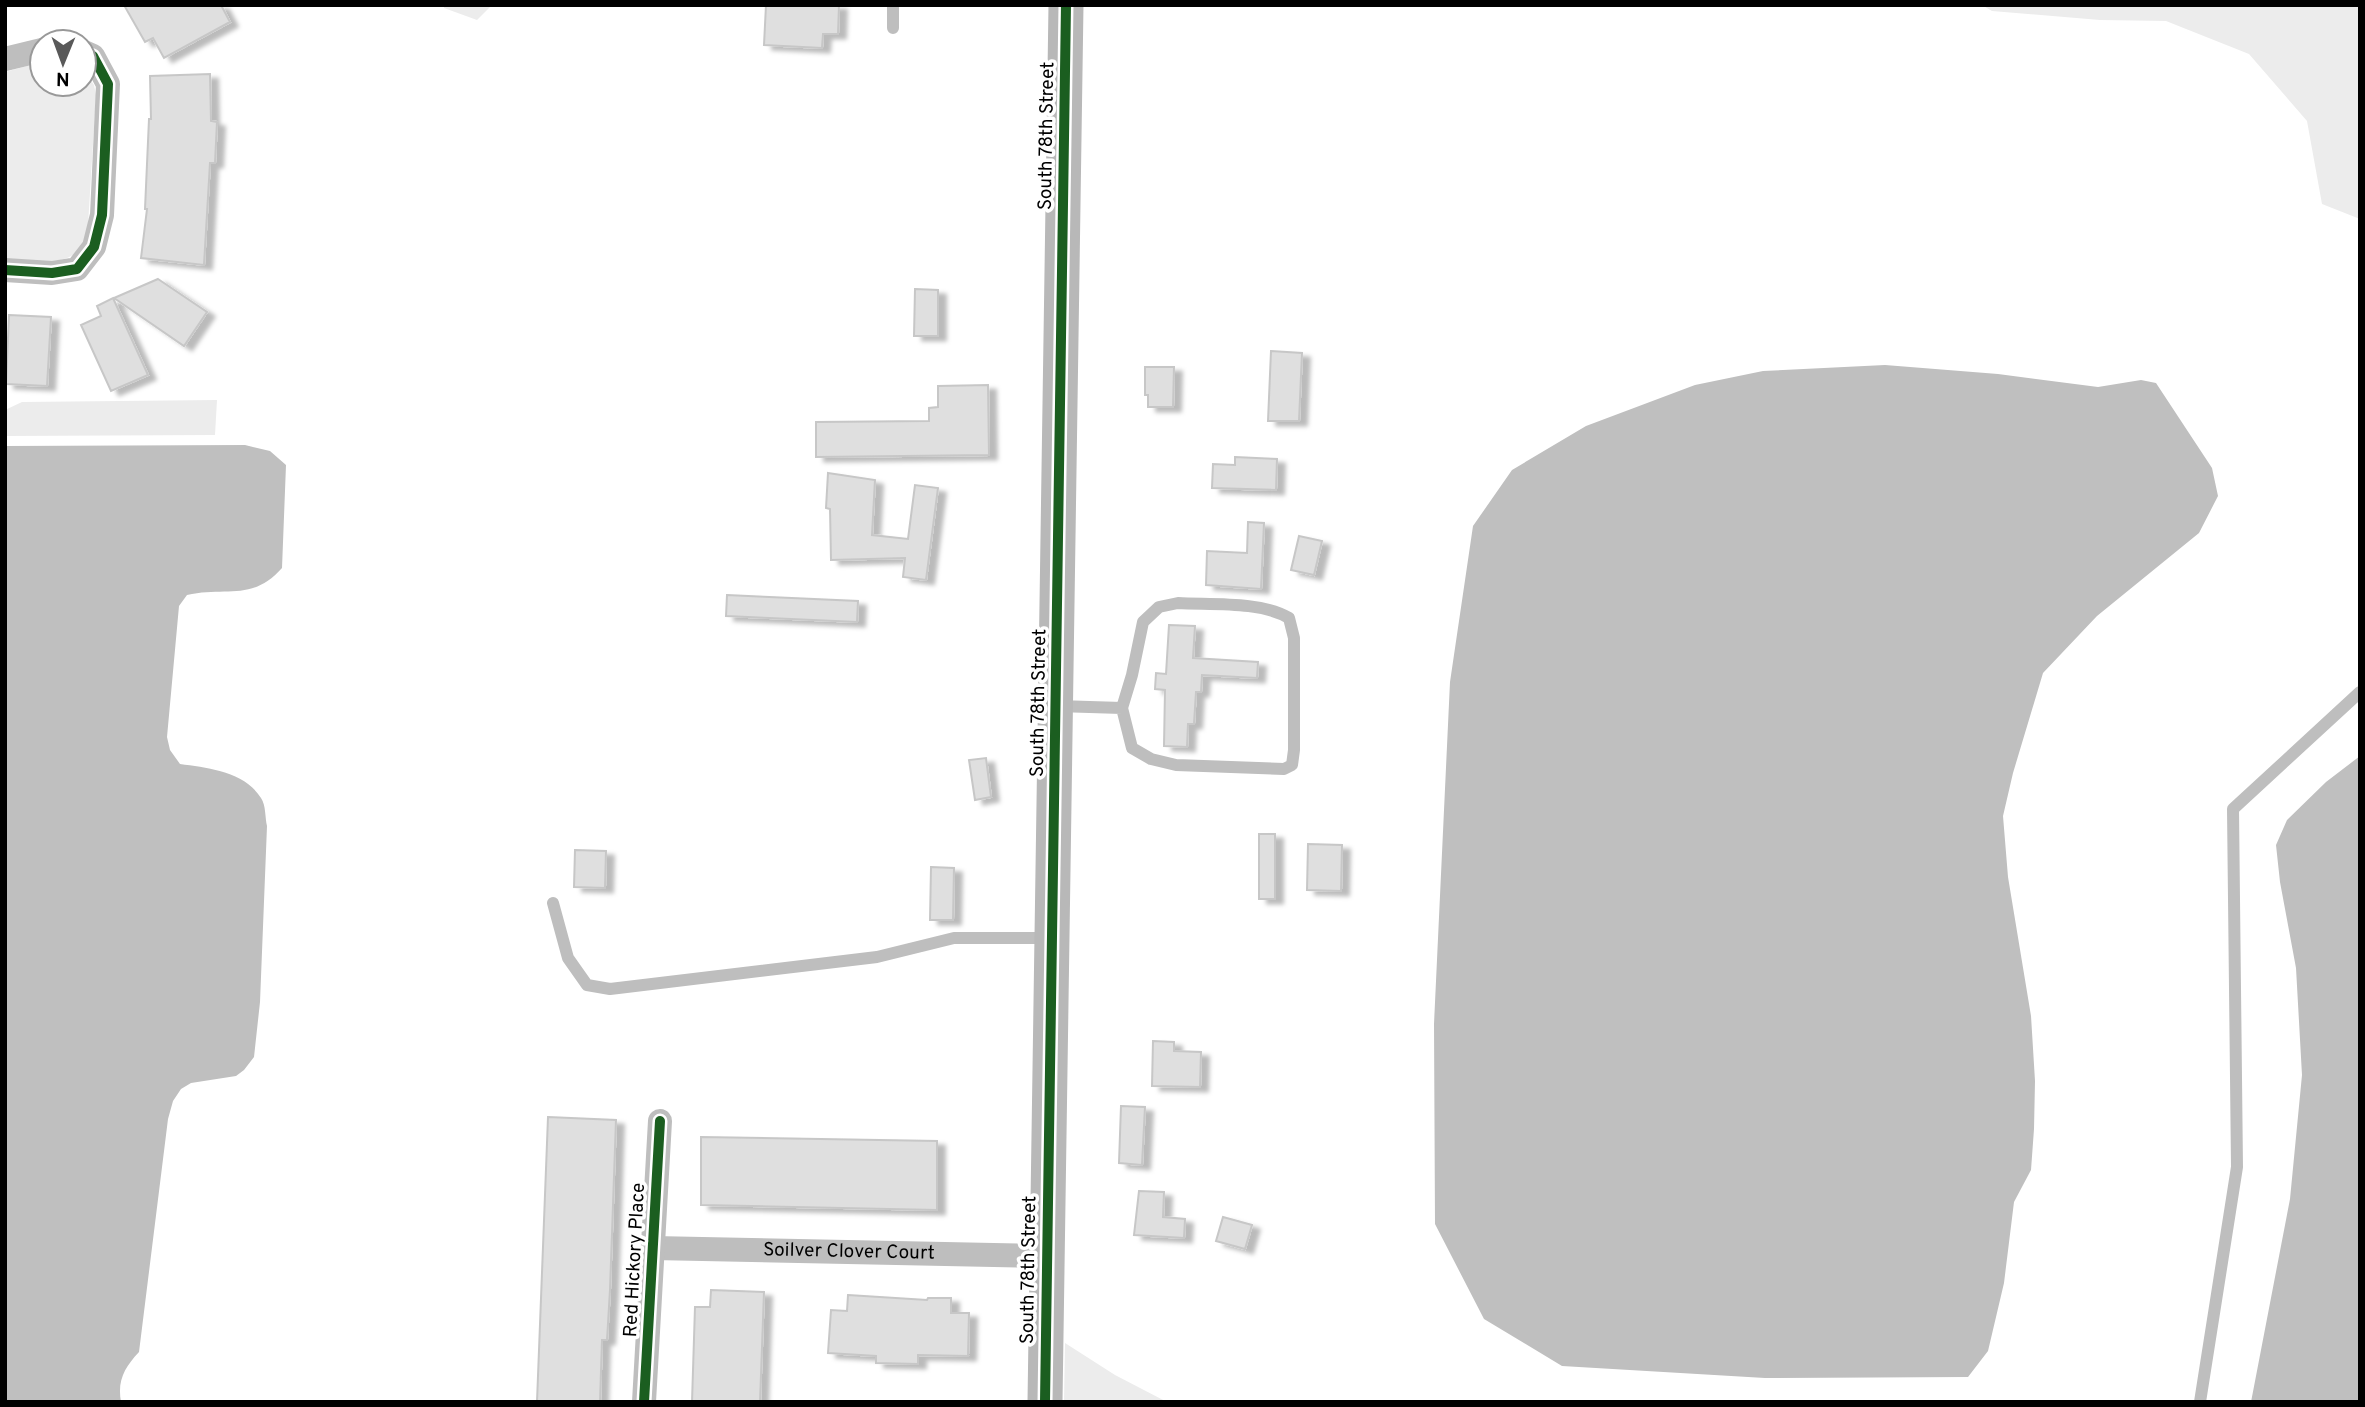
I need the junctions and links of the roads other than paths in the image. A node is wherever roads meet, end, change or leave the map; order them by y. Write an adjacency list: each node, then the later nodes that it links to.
1 (893, 5): 3 (lane)
2 (1066, 5): 9 (street, South 78th Street)
3 (893, 28)
4 (28, 53): 5 (street)
5 (5, 59)
6 (98, 65): 7 (street)
7 (5, 270)
8 (2360, 692): 18 (lane)
9 (1057, 706): 10 (lane); 12 (street, South 78th Street)
10 (1122, 708): 10 (lane)
11 (553, 903): 12 (lane)
12 (1052, 937): 15 (street, South 78th Street)
13 (660, 1121): 14 (street, Red Hickory Place)
14 (653, 1248): 15 (street, Soilver Clover Court); 16 (street, Red Hickory Place)
15 (1046, 1256): 17 (street, South 78th Street)
16 (644, 1402)
17 (1045, 1402)
18 (2200, 1402)

